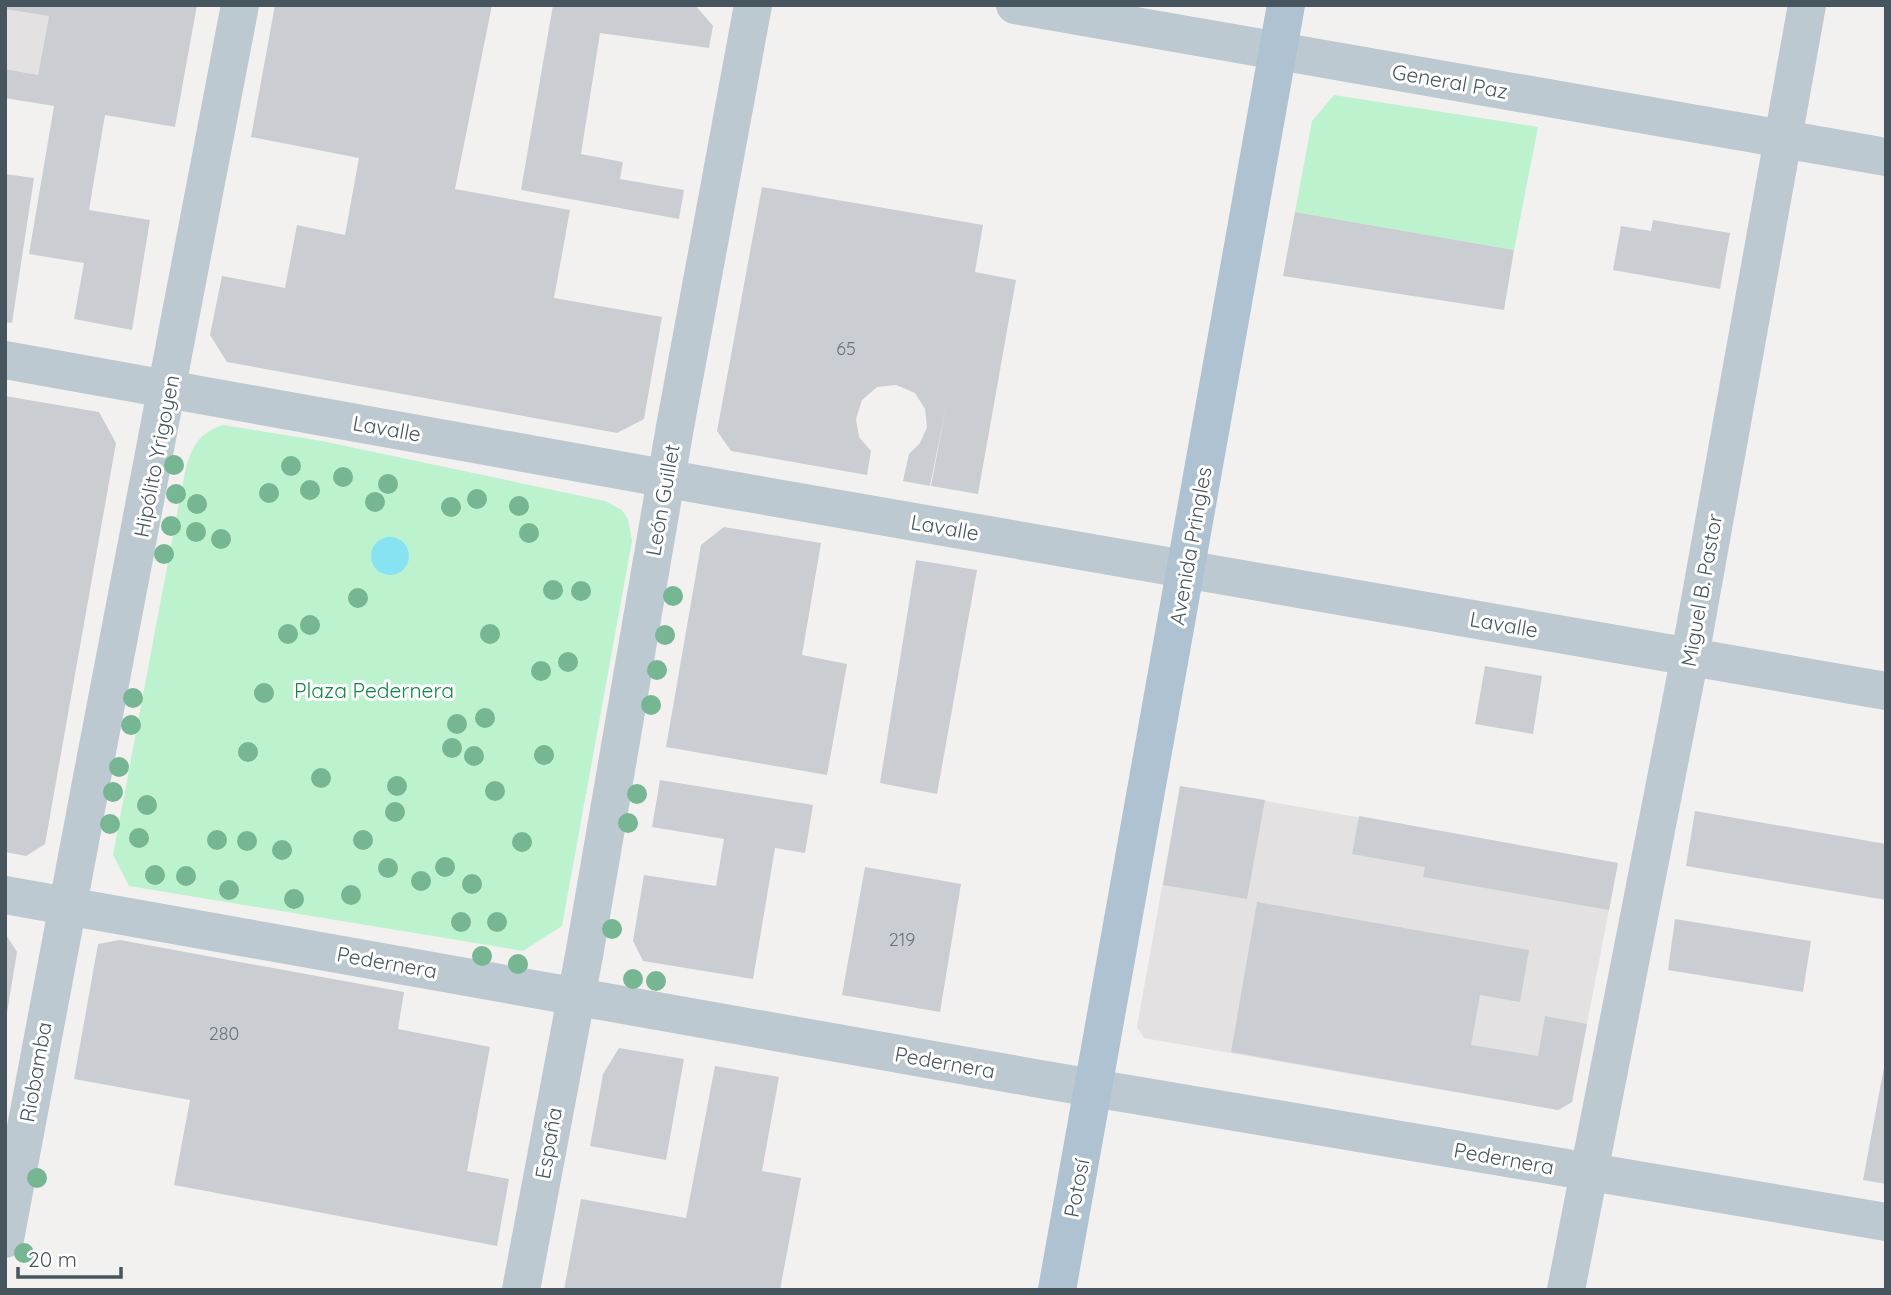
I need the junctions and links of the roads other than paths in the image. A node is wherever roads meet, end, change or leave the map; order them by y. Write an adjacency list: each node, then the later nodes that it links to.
1 (240, 5): 10 (street, Hipólito Yrigoyen)
2 (753, 5): 11 (street, León Guillet)
3 (1015, 5): 6 (street, General Paz)
4 (1286, 5): 6 (main road, Avenida Pringles)
5 (1807, 5): 7 (street, Miguel B. Pastor)
6 (1278, 51): 7 (street, General Paz); 12 (main road, Avenida Pringles)
7 (1782, 139): 8 (street, General Paz); 13 (street, Miguel B. Pastor)
8 (1886, 157)
9 (5, 360): 10 (street, Lavalle)
10 (170, 389): 11 (street, Lavalle); 16 (street, Hipólito Yrigoyen)
11 (667, 477): 12 (street, Lavalle); 17 (street, León Guillet)
12 (1186, 568): 13 (street, Lavalle); 18 (main road, Avenida Pringles)
13 (1690, 656): 14 (street, Lavalle); 19 (street, Miguel B. Pastor)
14 (1886, 691)
15 (5, 895): 16 (street, Pedernera)
16 (67, 906): 17 (street, Pedernera); 21 (street, Riobamba)
17 (576, 996): 18 (street, Pedernera); 22 (street, España)
18 (1094, 1087): 19 (street, Pedernera); 23 (main road, Potosí)
19 (1588, 1173): 20 (street, Pedernera); 24 (street, Miguel B. Pastor)
20 (1886, 1222)
21 (5, 1239)
22 (521, 1290)
23 (1057, 1290)
24 (1566, 1290)

